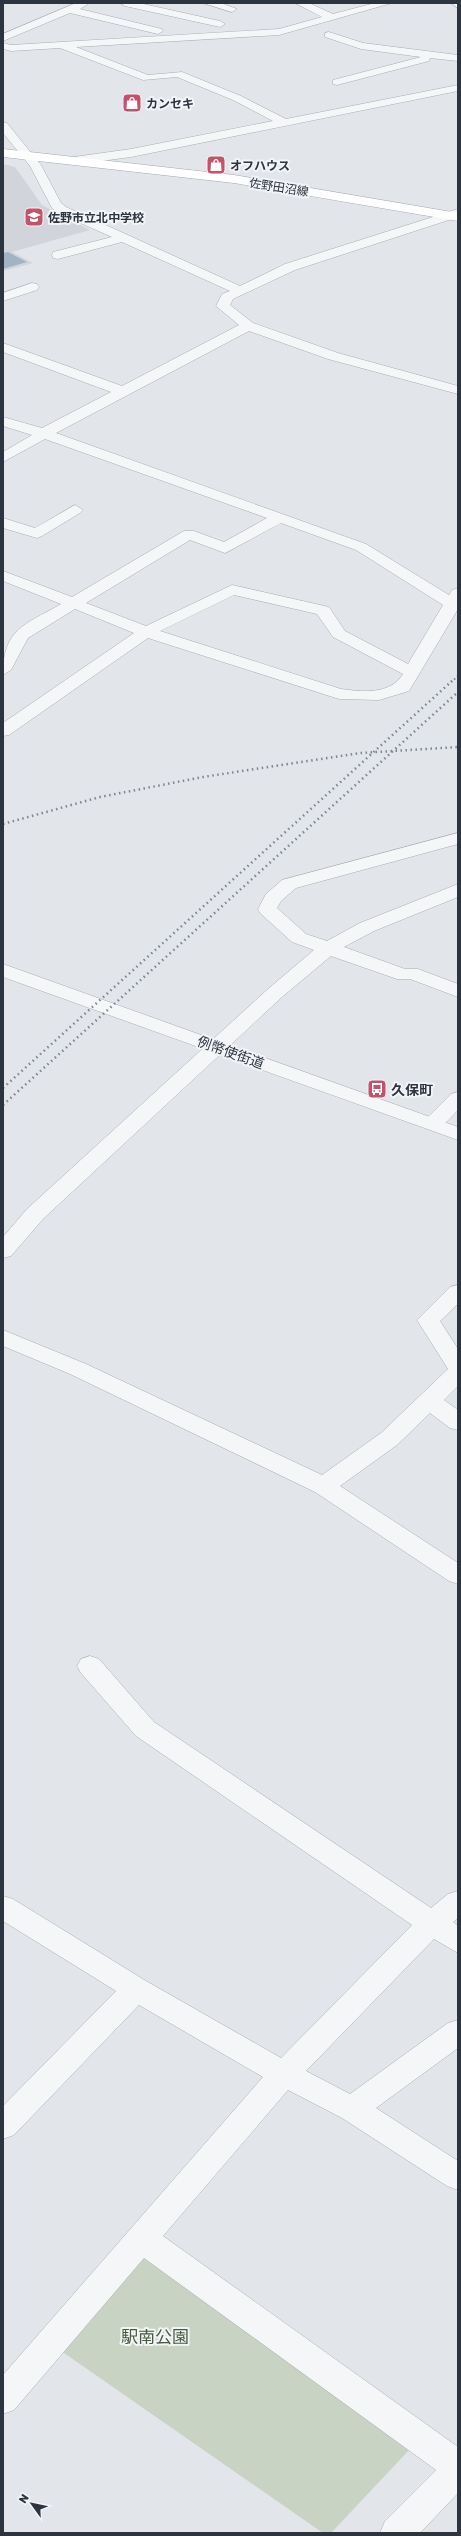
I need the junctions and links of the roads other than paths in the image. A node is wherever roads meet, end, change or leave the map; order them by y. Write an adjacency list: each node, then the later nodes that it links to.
1 (125, 3): 8 (street)
2 (208, 3): 6 (street)
3 (300, 3): 7 (street)
4 (387, 3): 7 (street)
5 (76, 5): 10 (street); 11 (street)
6 (232, 9)
7 (331, 18): 10 (street)
8 (220, 24)
9 (329, 35): 14 (street)
10 (175, 37): 12 (street)
11 (3, 38)
12 (58, 44): 13 (street); 18 (street)
13 (3, 46)
14 (436, 56): 15 (street); 16 (street)
15 (458, 58)
16 (337, 82)
17 (458, 88): 18 (street)
18 (285, 123): 22 (street)
19 (3, 125): 21 (street)
20 (3, 153): 21 (main road, 佐野田沼線)
21 (27, 155): 22 (main road, 佐野田沼線); 26 (street)
22 (78, 160): 23 (main road, 佐野田沼線)
23 (377, 203): 24 (street); 25 (street)
24 (457, 216): 25 (street)
25 (433, 221): 29 (street)
26 (123, 238): 27 (street); 29 (street)
27 (58, 255)
28 (32, 288): 30 (street)
29 (239, 290): 31 (street)
30 (3, 297)
31 (248, 326): 33 (street); 34 (street)
32 (3, 346): 34 (street)
33 (458, 390)
34 (124, 392): 36 (street)
35 (3, 421): 36 (street)
36 (42, 434): 37 (street); 39 (street)
37 (3, 458)
38 (75, 510): 40 (street)
39 (279, 518): 42 (street); 43 (street)
40 (3, 522)
41 (3, 576): 43 (street)
42 (455, 599): 47 (street)
43 (78, 604): 44 (street); 45 (street)
44 (146, 632): 47 (street); 47 (street); 48 (street)
45 (9, 647): 46 (street)
46 (3, 670)
47 (412, 672)
48 (3, 732)
49 (458, 838): 51 (street)
50 (458, 890): 51 (street)
51 (327, 949): 53 (street); 54 (street)
52 (3, 970): 54 (street, 例幣使街道)
53 (458, 991)
54 (218, 1047): 56 (street, 例幣使街道); 58 (street)
55 (458, 1098): 56 (street)
56 (432, 1124): 57 (street, 例幣使街道)
57 (458, 1134)
58 (3, 1251)
59 (458, 1292): 61 (street)
60 (3, 1338): 65 (street)
61 (458, 1367)
62 (458, 1373): 63 (street)
63 (429, 1401): 64 (street); 65 (street)
64 (458, 1422)
65 (323, 1486): 66 (street)
66 (458, 1575)
67 (90, 1666): 70 (street)
68 (458, 1902): 70 (street)
69 (3, 1907): 72 (street)
70 (432, 1924): 71 (street); 74 (street)
71 (458, 1941)
72 (136, 1989): 74 (street); 76 (street)
73 (458, 2032): 75 (street)
74 (284, 2074): 75 (street); 78 (street)
75 (352, 2109): 77 (street)
76 (3, 2126)
77 (458, 2177)
78 (143, 2239): 79 (street); 80 (street)
79 (3, 2399)
80 (458, 2466)
81 (458, 2470): 82 (street)
82 (397, 2533)

